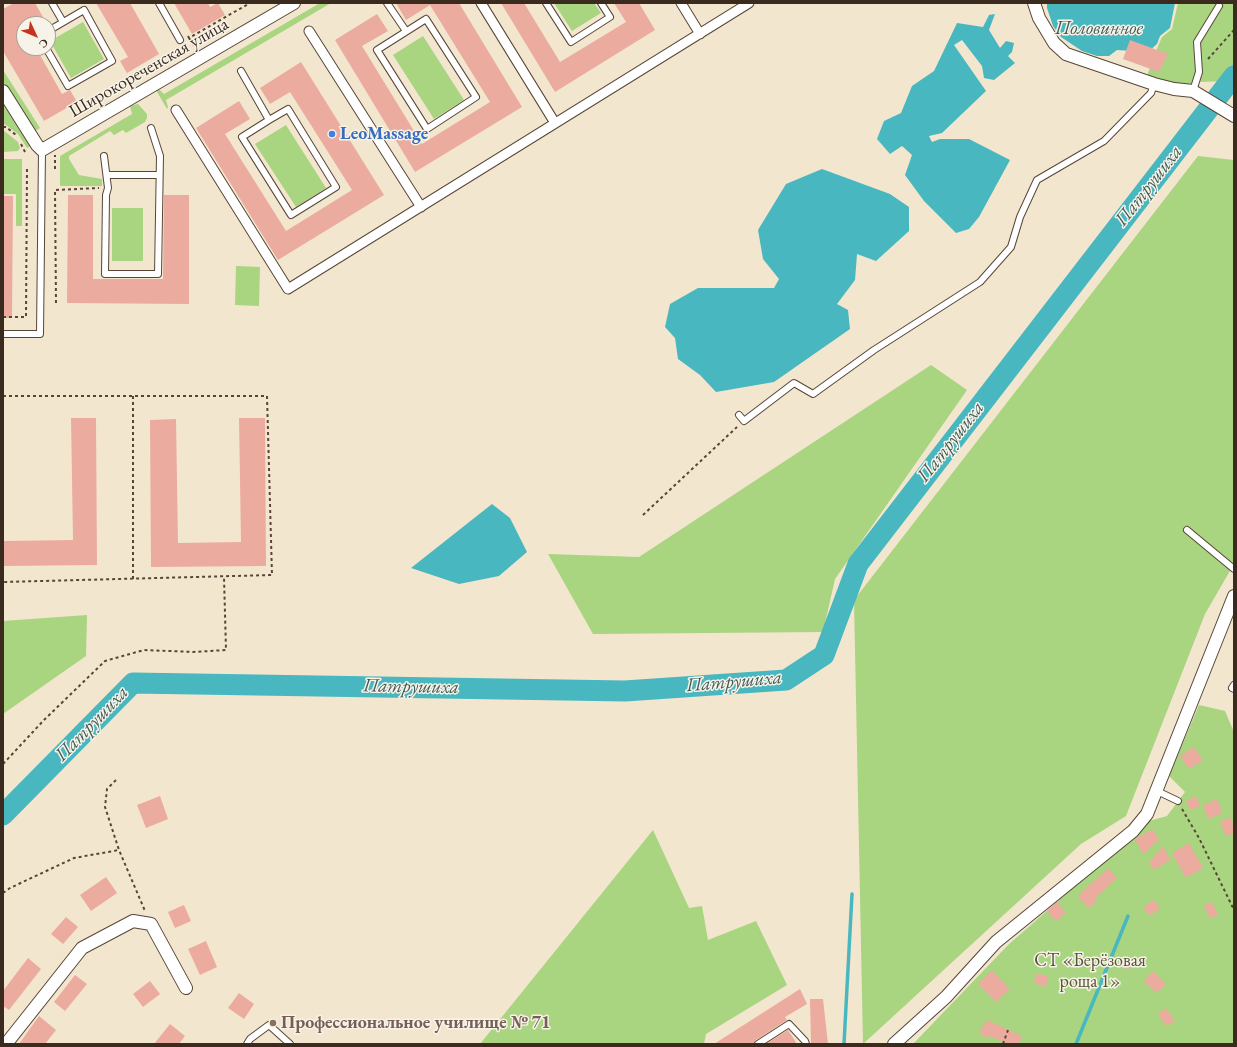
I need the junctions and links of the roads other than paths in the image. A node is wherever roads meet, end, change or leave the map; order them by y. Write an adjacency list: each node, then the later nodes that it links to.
1 (52, 3): 12 (lane)
2 (159, 3): 17 (lane)
3 (294, 3): 28 (street, Широкореченская улица)
4 (387, 3): 15 (lane)
5 (481, 3): 26 (street)
6 (546, 3): 7 (lane)
7 (601, 3)
8 (681, 3): 16 (street)
9 (749, 3): 16 (street)
10 (1034, 3): 20 (street)
11 (1219, 6): 22 (lane)
12 (63, 22): 13 (lane); 18 (lane)
13 (56, 26)
14 (309, 31): 32 (street)
15 (406, 31): 15 (lane)
16 (700, 34): 26 (street)
17 (180, 40)
18 (51, 56)
19 (241, 71): 25 (lane)
20 (1154, 84): 22 (street); 34 (lane)
21 (3, 91): 28 (street)
22 (1196, 93): 24 (street)
23 (176, 110): 32 (street)
24 (1234, 116)
25 (269, 120): 25 (lane)
26 (555, 123): 32 (street)
27 (151, 128): 30 (lane)
28 (42, 150): 33 (lane)
29 (104, 156): 31 (lane)
30 (159, 175): 31 (lane); 31 (lane)
31 (108, 176)
32 (421, 207)
33 (3, 334)
34 (738, 415)
35 (1187, 530): 36 (lane)
36 (1234, 569)
37 (1234, 596): 40 (street)
38 (1234, 685): 39 (lane)
39 (1234, 689)
40 (1157, 791): 41 (lane); 48 (street)
41 (1178, 801)
42 (186, 988): 43 (street)
43 (6, 1044)
44 (247, 1044): 45 (lane)
45 (290, 1044)
46 (758, 1044): 47 (lane)
47 (806, 1044)
48 (894, 1044)

